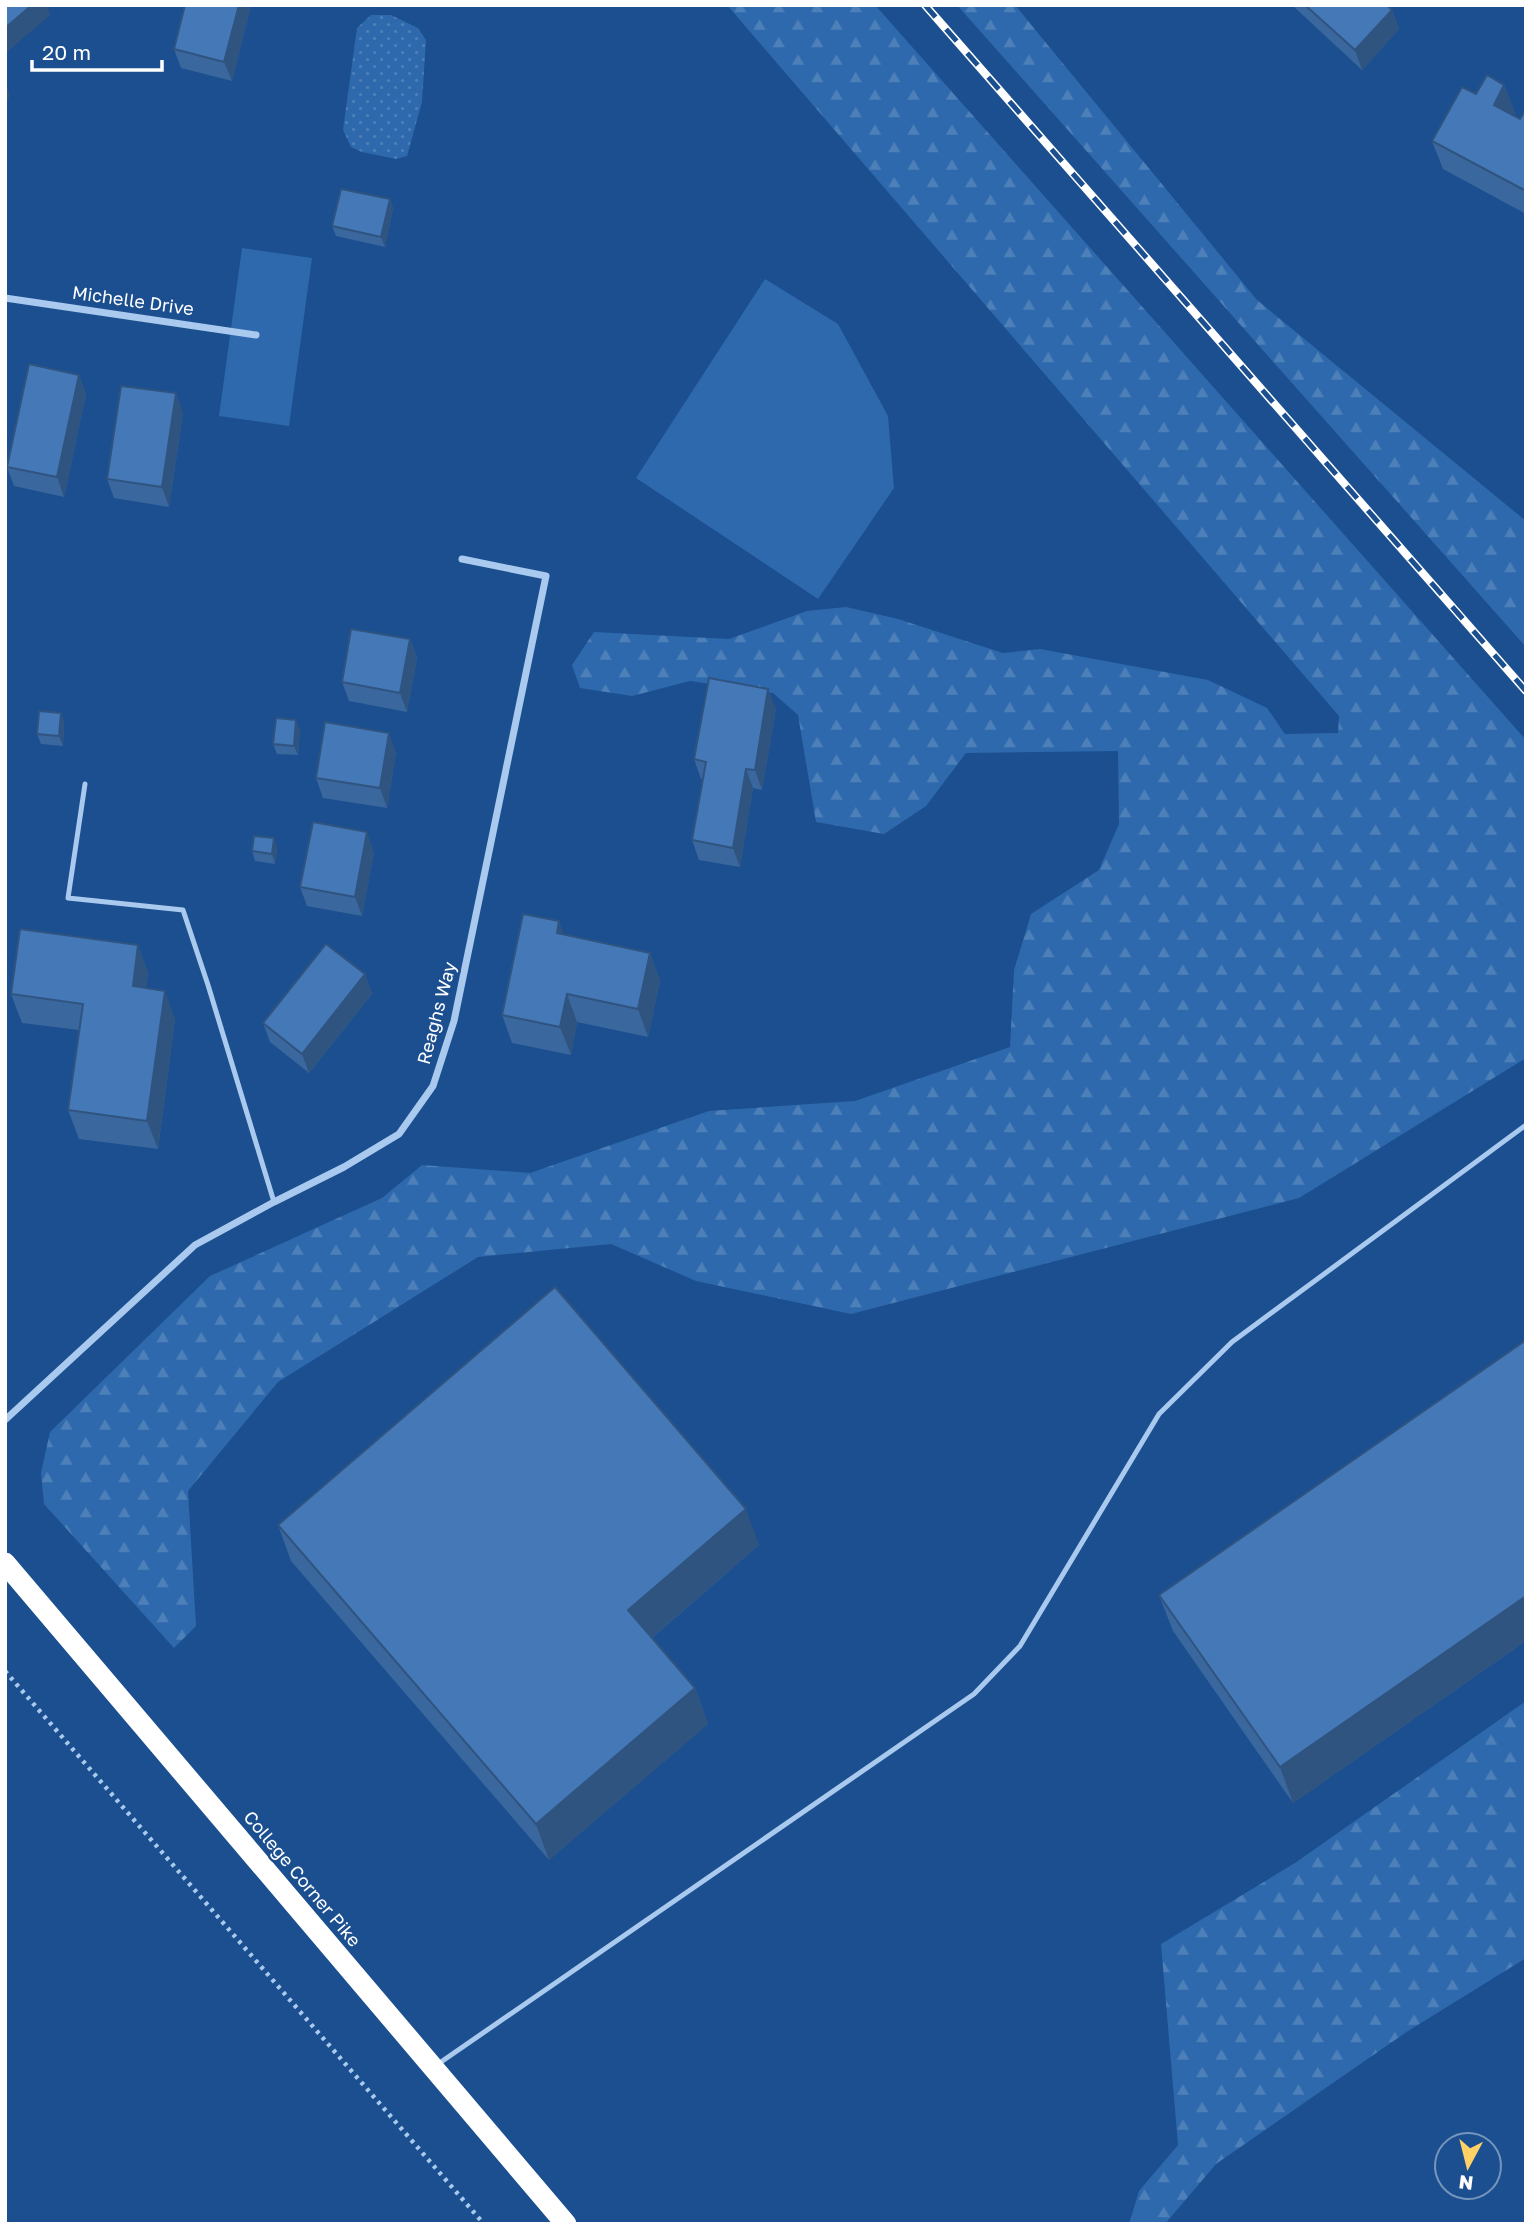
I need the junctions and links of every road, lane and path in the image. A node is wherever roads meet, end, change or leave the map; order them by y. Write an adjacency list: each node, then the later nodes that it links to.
1 (5, 298): 2 (street, Michelle Drive)
2 (256, 335)
3 (462, 559): 6 (street, Reaghs Way)
4 (85, 785): 6 (lane)
5 (1526, 1125): 10 (lane)
6 (274, 1202): 7 (street, Reaghs Way)
7 (5, 1420)
8 (5, 1563): 10 (highway, College Corner Pike)
9 (5, 1671): 11 (path)
10 (433, 2068): 12 (highway, College Corner Pike)
11 (484, 2224)
12 (566, 2224)

